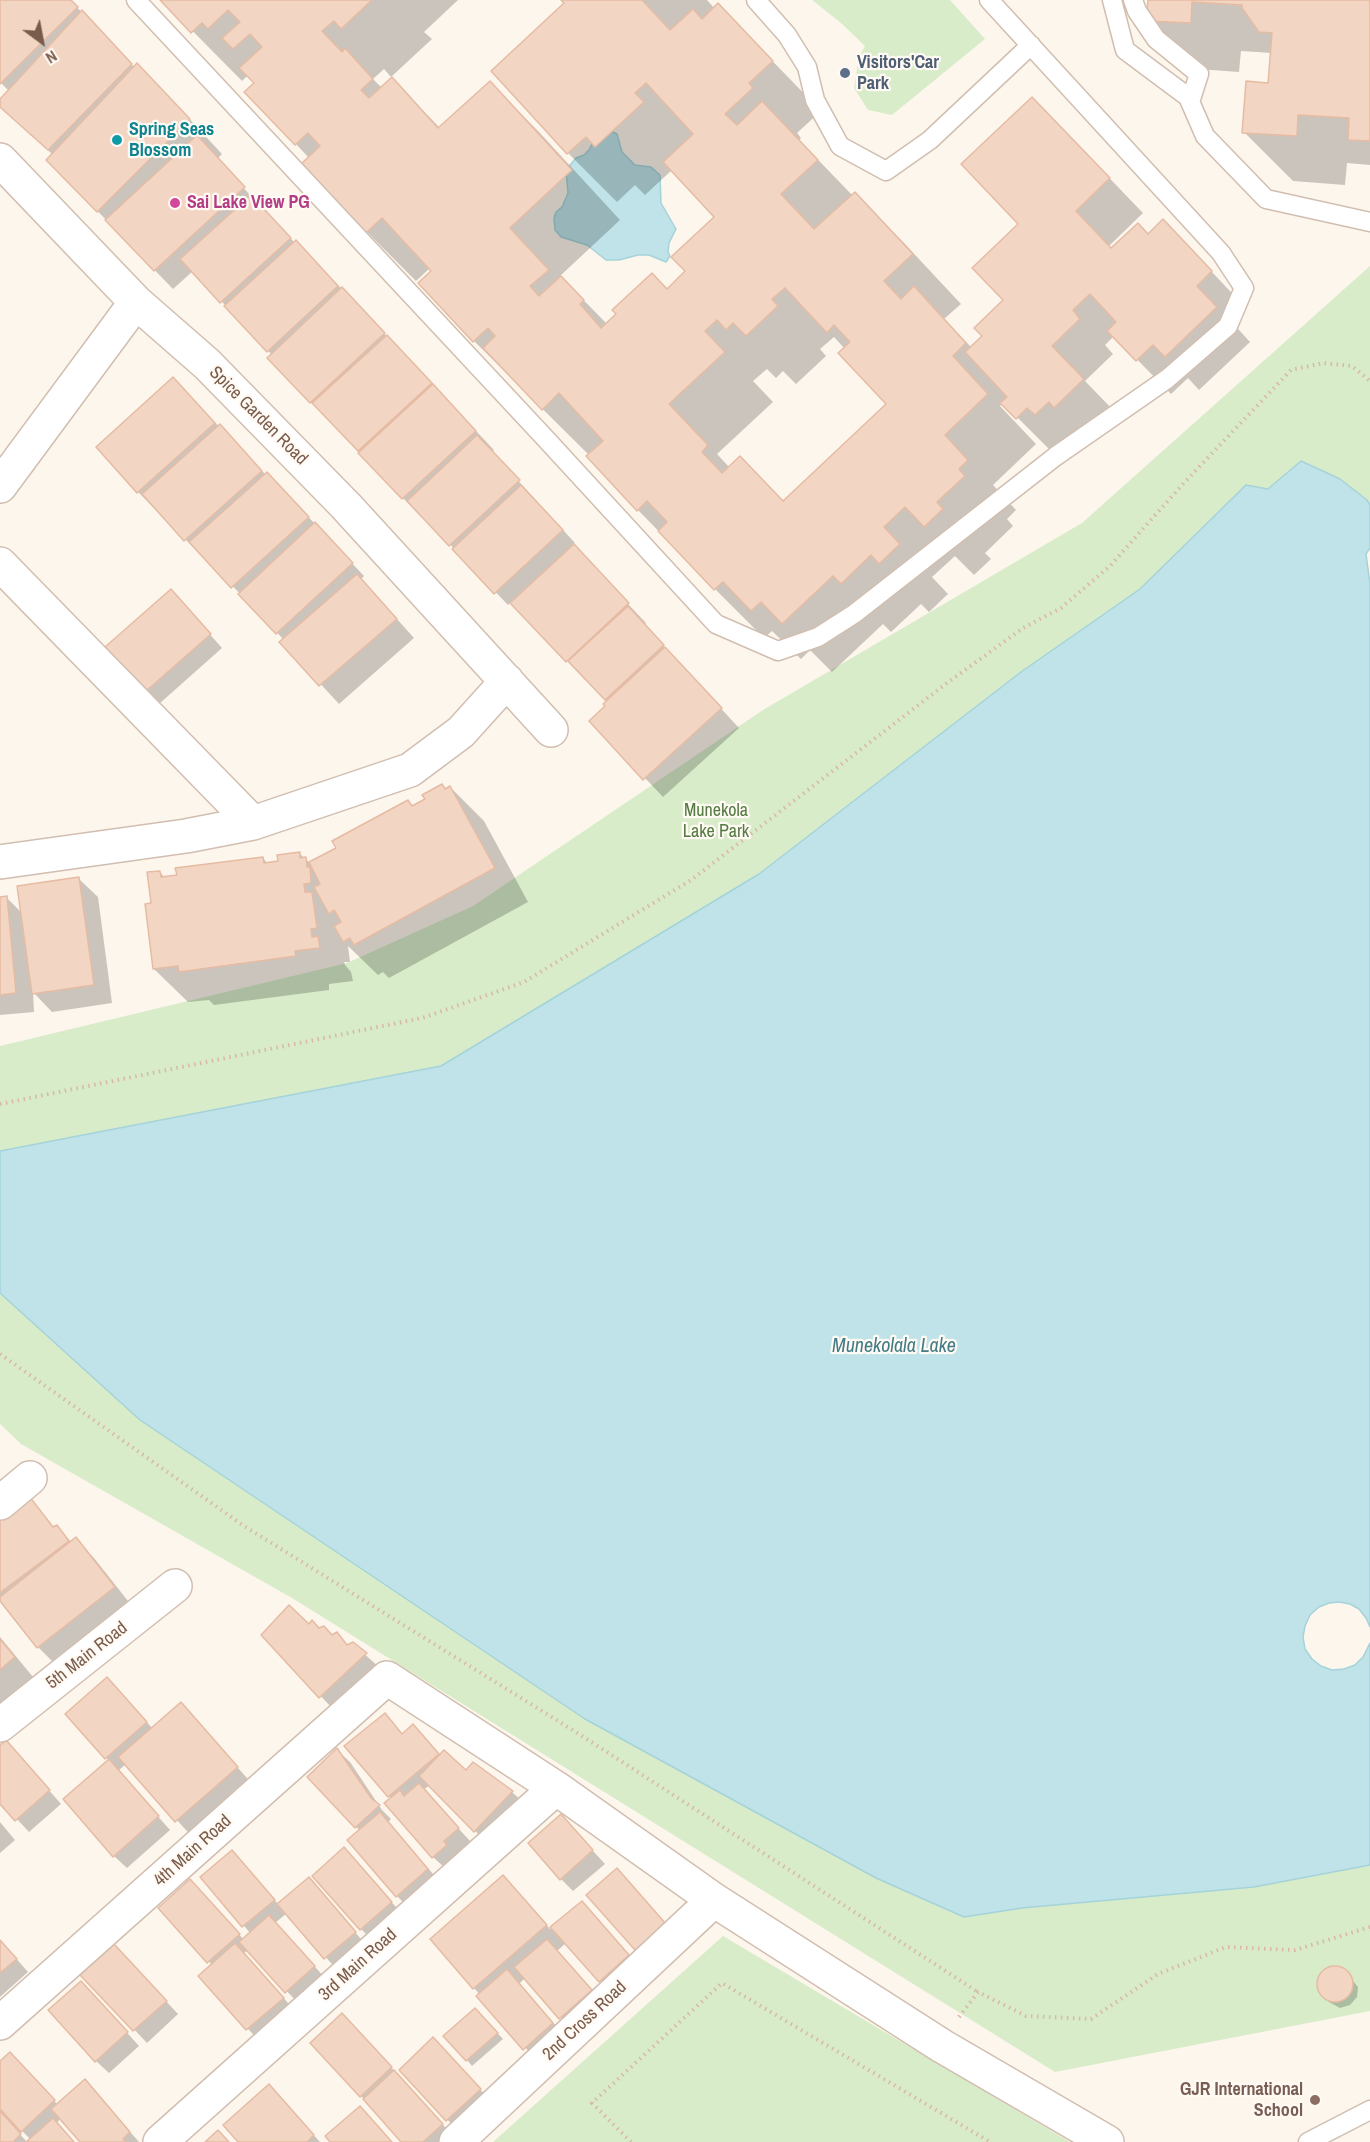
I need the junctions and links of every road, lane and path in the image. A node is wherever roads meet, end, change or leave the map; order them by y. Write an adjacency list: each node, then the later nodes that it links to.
1 (136, 0): 6 (lane)
2 (756, 0): 6 (lane)
3 (989, 0): 6 (lane)
4 (1112, 0): 7 (lane)
5 (1133, 0): 7 (lane)
6 (1031, 45)
7 (1190, 102): 9 (lane)
8 (0, 160): 10 (street, Spice Garden Road)
9 (1370, 222)
10 (136, 302): 12 (street); 14 (street, Spice Garden Road)
11 (1370, 381): 18 (path)
12 (0, 486)
13 (0, 564): 16 (street)
14 (507, 681): 15 (street, Spice Garden Road); 16 (street)
15 (551, 730)
16 (253, 823): 17 (street)
17 (0, 862)
18 (0, 1104)
19 (0, 1354): 27 (path)
20 (30, 1478): 21 (street)
21 (0, 1503)
22 (175, 1586): 23 (street, 5th Main Road)
23 (0, 1725)
24 (556, 1788): 25 (street); 28 (street, 4th Main Road); 31 (street, 3rd Main Road)
25 (714, 1900): 29 (street); 32 (street, 2nd Cross Road)
26 (1370, 1927): 27 (path)
27 (978, 1992): 29 (path)
28 (0, 2023)
29 (942, 2046): 35 (street)
30 (1370, 2110): 36 (lane)
31 (160, 2142)
32 (456, 2142)
33 (632, 2142): 34 (path)
34 (990, 2142)
35 (1107, 2142)
36 (1308, 2142)

